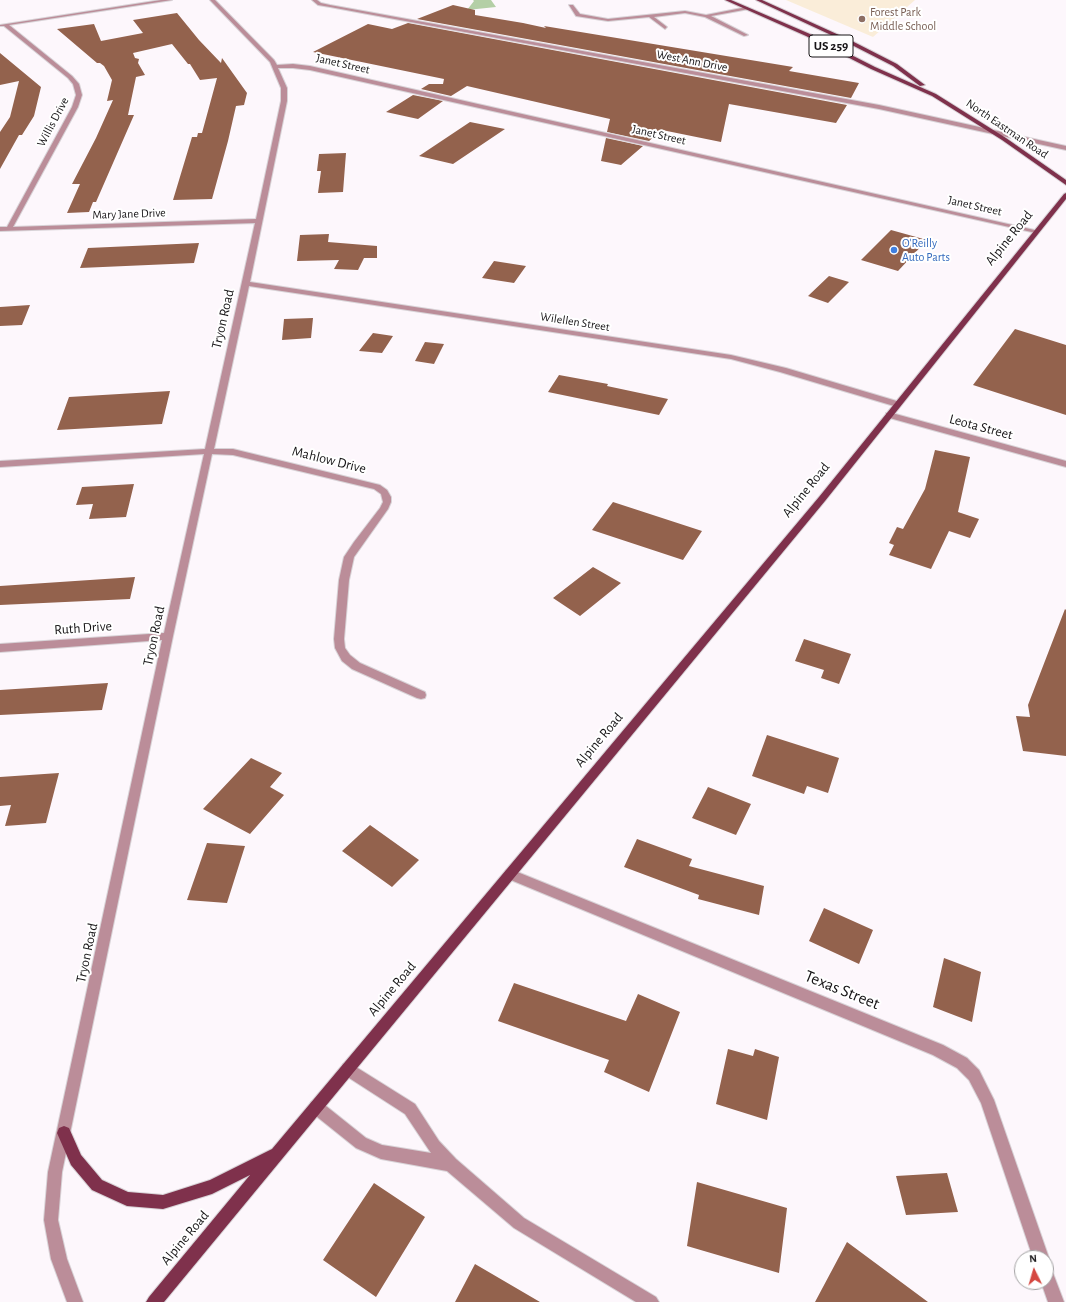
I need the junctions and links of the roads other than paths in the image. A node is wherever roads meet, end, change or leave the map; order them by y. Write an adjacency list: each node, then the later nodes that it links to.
1 (170, 0): 10 (street)
2 (212, 0): 13 (street, Tryon Road)
3 (314, 0): 15 (street, West Ann Drive)
4 (727, 0): 7 (main road, North Eastman Road / US 259)
5 (758, 0): 14 (main road, North Eastman Road / US 259)
6 (571, 6): 8 (street)
7 (747, 8): 9 (street); 14 (main road, North Eastman Road / US 259)
8 (651, 16): 9 (street); 11 (street)
9 (706, 16): 12 (street)
10 (3, 25): 21 (street, Willis Drive)
11 (665, 28)
12 (746, 35)
13 (276, 66): 19 (street, Tryon Road); 22 (street, Janet Street)
14 (934, 95): 15 (main road, North Eastman Road / US 259)
15 (991, 130): 16 (street, West Ann Drive); 17 (main road, North Eastman Road / US 259)
16 (1066, 148)
17 (1066, 183)
18 (1066, 195): 22 (main road, Alpine Road)
19 (259, 220): 21 (street, Mary Jane Drive); 23 (street, Tryon Road)
20 (0, 229): 21 (street, Mary Jane Drive)
21 (9, 229)
22 (1036, 231): 24 (main road, Alpine Road)
23 (246, 283): 24 (street, Wilellen Street); 26 (street, Tryon Road)
24 (897, 404): 25 (main road, Alpine Road)
25 (888, 415): 28 (street, Leota Street); 32 (main road, Alpine Road)
26 (208, 451): 27 (street, Mahlow Drive); 29 (street, Tryon Road); 31 (street, Mahlow Drive)
27 (0, 464)
28 (1066, 464)
29 (168, 636): 30 (street, Ruth Drive); 35 (street, Tryon Road)
30 (0, 648)
31 (421, 695)
32 (510, 874): 33 (main road, Alpine Road); 38 (street, Texas Street)
33 (348, 1069): 34 (main road, Alpine Road); 37 (street)
34 (316, 1107): 36 (main road, Alpine Road); 37 (street)
35 (64, 1133): 36 (main road); 40 (street, Tryon Road)
36 (278, 1153): 41 (main road, Alpine Road)
37 (451, 1164): 42 (street)
38 (1038, 1250)
39 (1052, 1290): 43 (street)
40 (75, 1302)
41 (154, 1302)
42 (651, 1302)
43 (1056, 1302)

